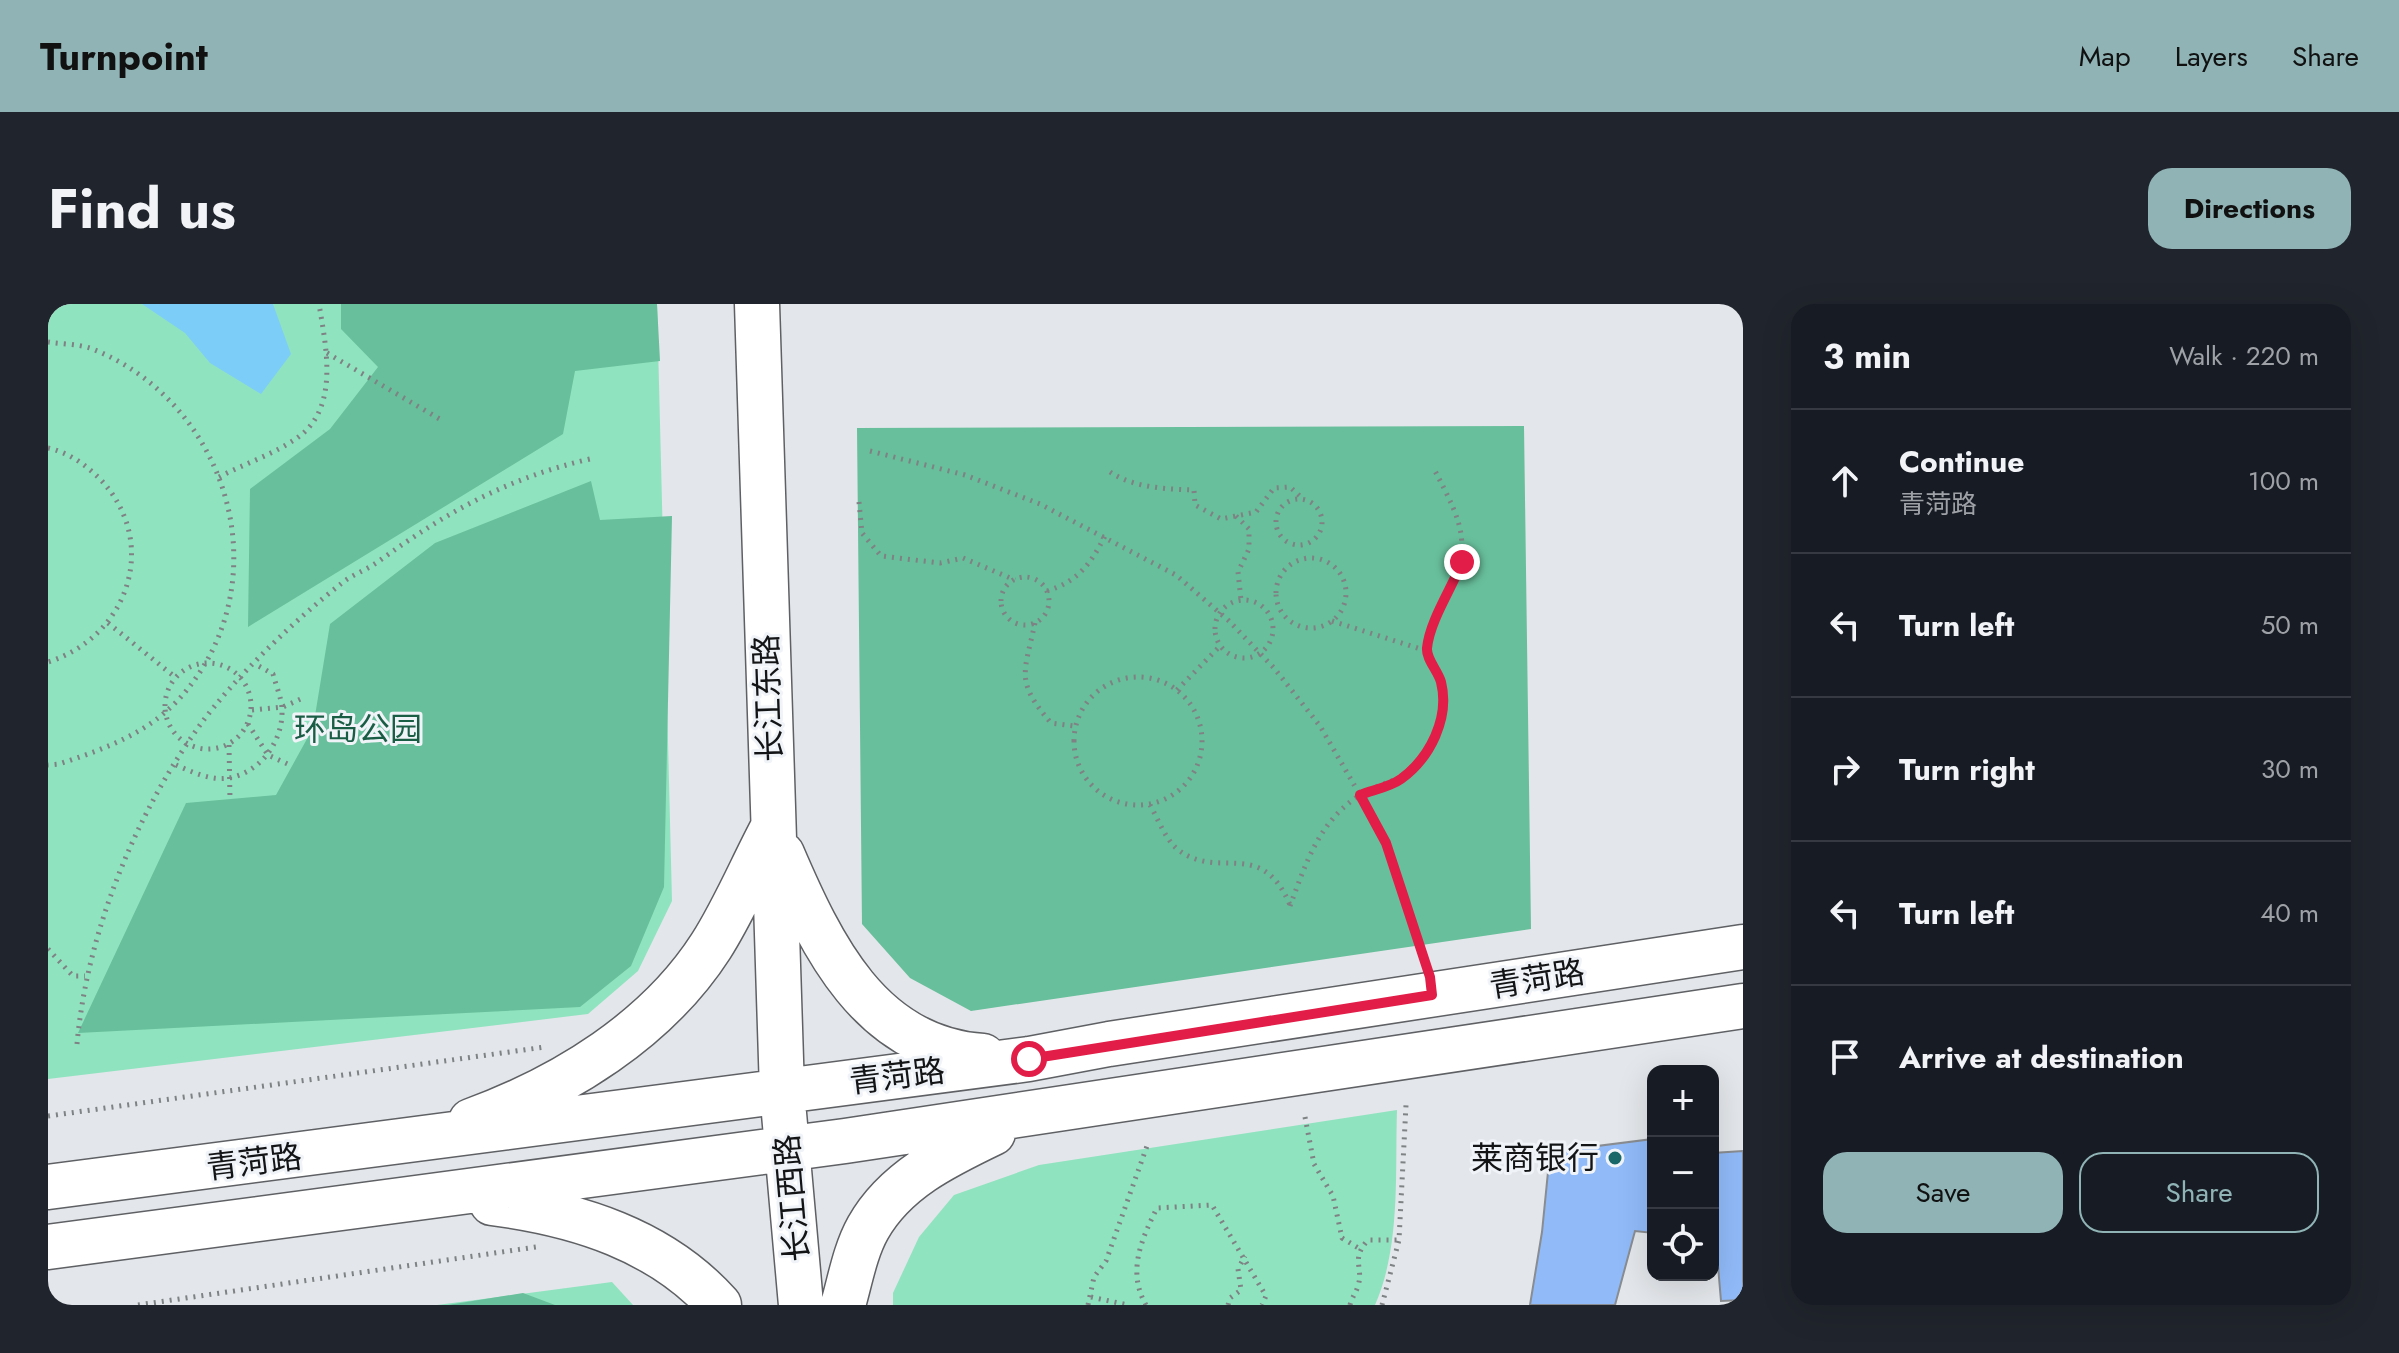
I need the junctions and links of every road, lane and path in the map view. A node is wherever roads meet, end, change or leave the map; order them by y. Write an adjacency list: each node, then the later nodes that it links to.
1 (319, 304): 4 (path)
2 (757, 304): 52 (main road, 长江东路)
3 (48, 342): 11 (path)
4 (327, 353): 5 (path); 11 (path)
5 (443, 421)
6 (48, 448): 25 (path)
7 (870, 451): 15 (path)
8 (590, 459): 32 (path)
9 (1434, 469): 28 (path)
10 (1110, 472): 14 (path)
11 (219, 477): 31 (path)
12 (1303, 499): 14 (path); 16 (path); 16 (path)
13 (859, 502): 18 (path)
14 (1236, 516): 20 (path)
15 (1105, 536): 19 (path); 23 (path)
16 (1307, 544): 17 (path)
17 (1305, 558): 21 (path); 24 (path)
18 (1015, 580): 19 (path); 26 (path)
19 (1047, 591): 26 (path)
20 (1241, 600): 22 (path); 23 (path)
21 (1277, 603): 22 (path); 24 (path)
22 (1267, 611): 29 (path)
23 (1220, 613): 27 (path); 29 (path)
24 (1332, 620): 28 (path)
25 (108, 623): 30 (path); 33 (path)
26 (1035, 623): 41 (path)
27 (1220, 646): 29 (path); 35 (path)
28 (1427, 651): 49 (path)
29 (1260, 654): 49 (path)
30 (48, 662)
31 (202, 663): 33 (path); 34 (path); 38 (path)
32 (255, 664): 34 (path); 37 (path)
33 (175, 677): 38 (path)
34 (241, 678): 39 (path); 42 (path)
35 (1177, 690): 41 (path); 51 (path)
36 (303, 698): 37 (path)
37 (283, 707): 39 (path); 44 (path)
38 (165, 710): 42 (path); 45 (path)
39 (252, 710): 40 (path)
40 (248, 724): 43 (path); 44 (path)
41 (1075, 726): 51 (path)
42 (188, 745): 43 (path); 46 (path)
43 (229, 745): 48 (path)
44 (268, 755): 47 (path); 48 (path)
45 (48, 765)
46 (176, 765): 48 (path); 55 (path)
47 (292, 766)
48 (230, 778): 50 (path)
49 (1360, 795): 51 (path); 56 (path)
50 (230, 800)
51 (1150, 805)
52 (772, 829): 60 (main road); 61 (main road, 长江东路); 66 (main road)
53 (1743, 947): 56 (main road, 青菏路)
54 (48, 949): 55 (path)
55 (85, 976): 58 (path)
56 (1432, 995): 60 (main road, 青菏路)
57 (1743, 1006): 63 (main road, 青菏路)
58 (77, 1044)
59 (556, 1045): 64 (path)
60 (1029, 1059): 61 (main road, 青菏路)
61 (782, 1091): 66 (main road, 青菏路); 68 (main road, 长江西路)
62 (1406, 1105): 71 (path)
63 (1031, 1115): 68 (main road, 青菏路); 80 (main road)
64 (48, 1116)
65 (1305, 1117): 74 (path)
66 (404, 1143): 69 (main road, 青菏路)
67 (1147, 1146): 76 (path)
68 (788, 1149): 70 (main road, 青菏路); 79 (main road, 长江西路)
69 (48, 1187)
70 (414, 1200): 73 (main road, 青菏路); 78 (main road)
71 (1399, 1240): 74 (path); 87 (path)
72 (546, 1246): 77 (path)
73 (48, 1247)
74 (1360, 1249): 86 (path)
75 (1245, 1256): 83 (path); 84 (path); 85 (path)
76 (1091, 1297): 81 (path); 82 (path)
77 (138, 1305)
78 (719, 1305)
79 (801, 1305)
80 (843, 1305)
81 (1088, 1305)
82 (1128, 1305)
83 (1146, 1305)
84 (1228, 1305)
85 (1262, 1305)
86 (1350, 1305)
87 (1382, 1305)

